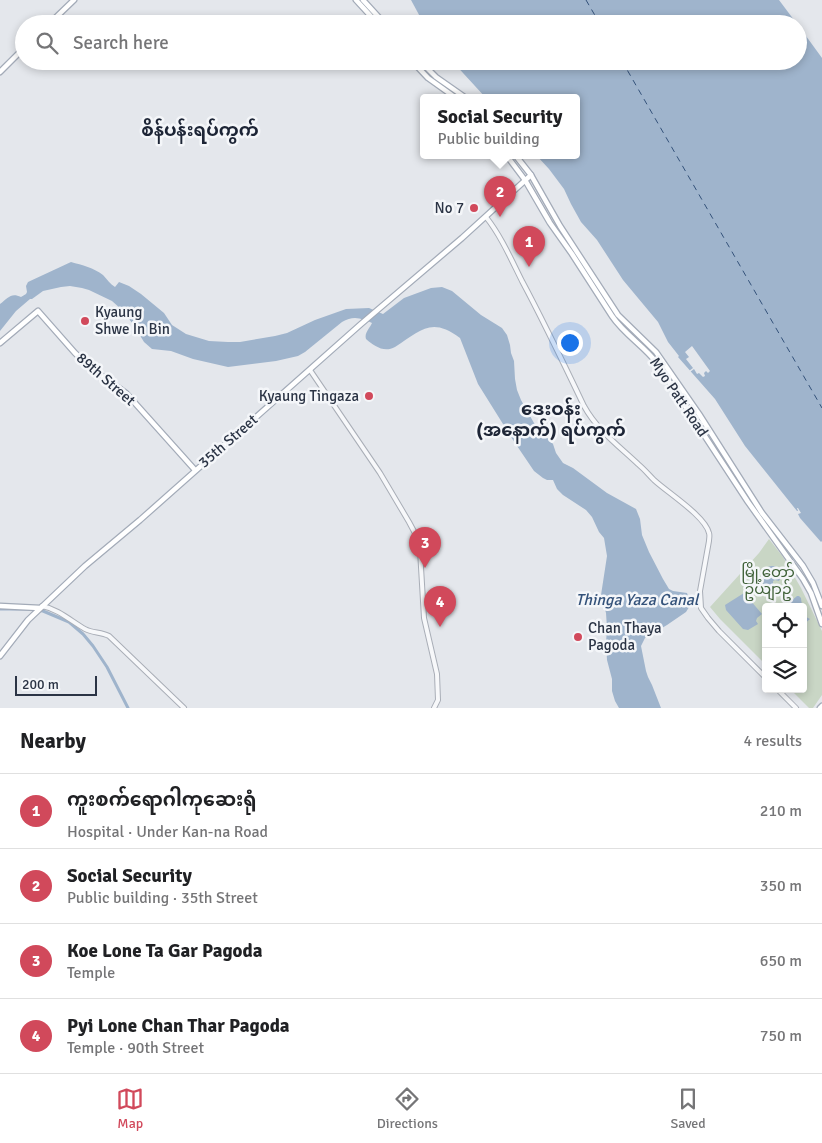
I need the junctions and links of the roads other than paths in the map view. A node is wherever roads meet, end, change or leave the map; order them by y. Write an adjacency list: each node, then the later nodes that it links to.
1 (74, 0): 4 (main road)
2 (356, 0): 5 (main road)
3 (363, 0): 6 (main road)
4 (58, 15)
5 (370, 15)
6 (377, 15)
7 (15, 57): 10 (main road)
8 (423, 70): 11 (main road)
9 (426, 70): 11 (main road)
10 (0, 72)
11 (430, 76): 12 (main road); 13 (main road)
12 (451, 94)
13 (459, 94)
14 (509, 159): 17 (main road, Myo Patt Road)
15 (518, 159): 16 (main road, Myo Patt Road)
16 (531, 175): 17 (main road, 35th Street); 19 (main road, Myo Patt Road)
17 (525, 180): 18 (main road, 35th Street); 19 (main road, Myo Patt Road)
18 (486, 217): 21 (main road, 35th Street); 30 (street)
19 (618, 320): 22 (main road, Myo Patt Road); 23 (main road, Myo Patt Road)
20 (0, 343): 24 (main road, 89th Street)
21 (310, 370): 24 (main road, 35th Street); 33 (street)
22 (699, 414): 23 (main road); 26 (main road, Myo Patt Road)
23 (693, 418): 28 (main road, Myo Patt Road)
24 (195, 470): 27 (main road, 35th Street)
25 (0, 606): 27 (main road)
26 (822, 606)
27 (39, 609): 29 (main road, 35th Street); 32 (street)
28 (822, 624)
29 (0, 656)
30 (762, 674)
31 (781, 693): 34 (street)
32 (184, 708)
33 (434, 708)
34 (796, 708)

